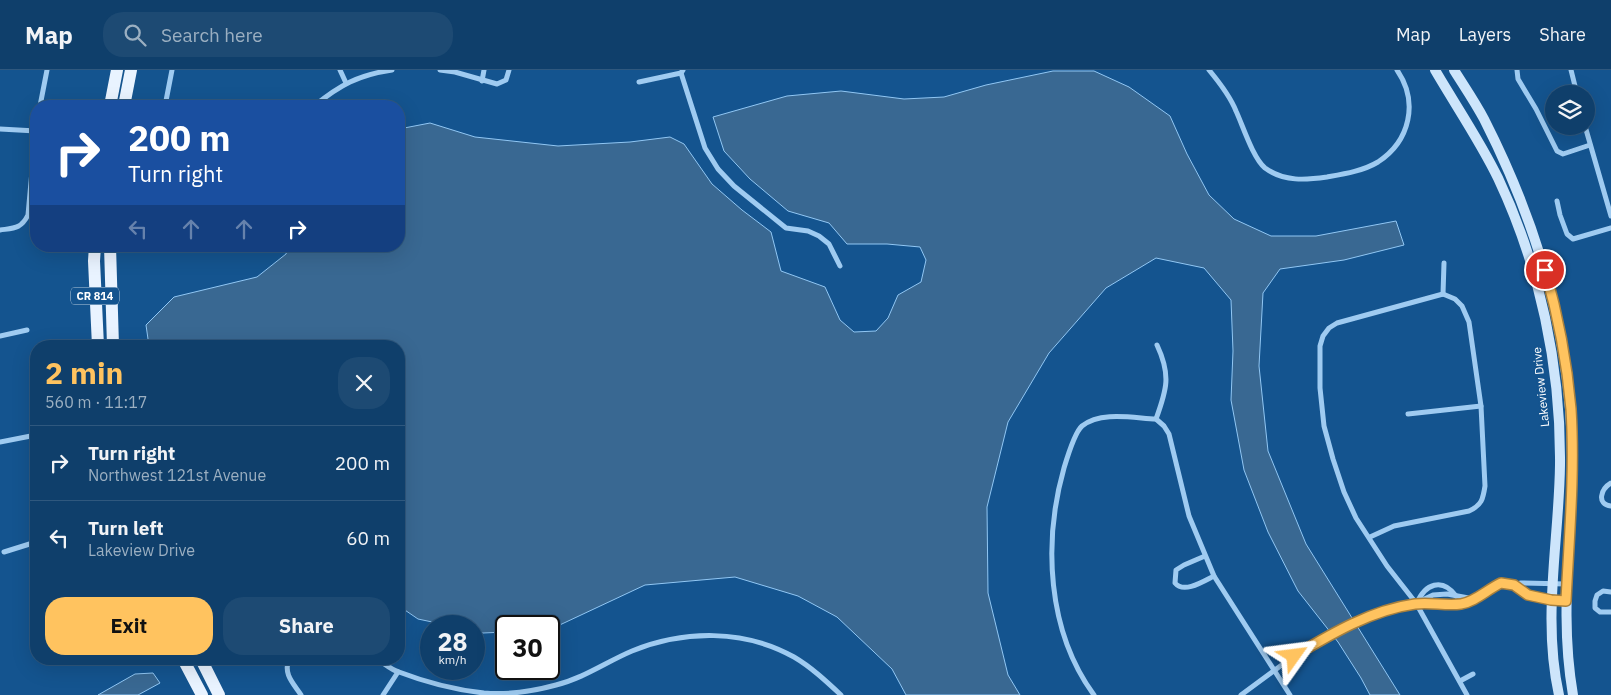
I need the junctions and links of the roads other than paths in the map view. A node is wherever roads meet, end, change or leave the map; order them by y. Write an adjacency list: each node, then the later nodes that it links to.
1 (47, 70): 23 (street)
2 (117, 70): 24 (main road)
3 (131, 70): 25 (main road)
4 (172, 70): 26 (street)
5 (340, 70): 21 (street)
6 (392, 70): 16 (street)
7 (440, 70): 19 (street)
8 (484, 70): 19 (street)
9 (508, 70): 19 (street)
10 (1209, 70): 11 (street)
11 (1397, 70)
12 (1435, 70): 59 (street, Lakeview Drive)
13 (1454, 70): 60 (street, Lakeview Drive)
14 (1517, 70): 31 (street)
15 (1571, 70): 22 (street)
16 (378, 71): 18 (street)
17 (682, 71): 20 (street); 40 (street)
18 (362, 73): 21 (street)
19 (482, 81)
20 (639, 82)
21 (346, 83): 27 (street)
22 (1575, 85)
23 (41, 100)
24 (111, 100)
25 (125, 100)
26 (166, 100)
27 (322, 100)
28 (0, 129): 29 (street)
29 (30, 129)
30 (1588, 135): 31 (street)
31 (1590, 145): 34 (street)
32 (30, 194): 36 (street)
33 (1558, 201): 35 (street)
34 (1611, 216)
35 (1611, 228)
36 (0, 230)
37 (95, 252): 44 (main road, CR 814)
38 (110, 252): 45 (main road, CR 814)
39 (1444, 263): 41 (street)
40 (840, 266)
41 (1443, 294): 47 (street); 54 (street)
42 (27, 330): 43 (street)
43 (0, 336)
44 (98, 340)
45 (113, 340)
46 (1157, 345): 49 (street)
47 (1481, 406): 48 (street); 54 (street)
48 (1408, 414)
49 (1156, 419): 57 (street); 83 (street)
50 (30, 436): 51 (street)
51 (0, 442)
52 (1611, 483): 53 (street)
53 (1611, 506)
54 (1370, 537): 67 (street)
55 (30, 544): 56 (street)
56 (4, 552)
57 (1205, 556): 58 (street); 58 (street)
58 (1214, 576): 73 (street)
59 (1552, 584): 60 (street); 61 (street); 65 (street, Lakeview Drive)
60 (1566, 584): 66 (street, Lakeview Drive)
61 (1514, 585): 64 (street); 65 (street)
62 (1611, 592): 68 (street)
63 (1456, 596): 64 (street); 67 (street); 67 (street)
64 (1474, 599): 67 (street)
65 (1551, 600): 66 (street); 87 (street, Lakeview Drive)
66 (1566, 601): 88 (street, Lakeview Drive)
67 (1416, 604): 73 (street); 76 (street)
68 (1611, 612)
69 (186, 665): 78 (main road)
70 (204, 665): 79 (main road)
71 (287, 665): 80 (street)
72 (386, 665): 74 (street)
73 (1276, 671): 84 (street); 85 (street)
74 (398, 672): 77 (street); 81 (street)
75 (1473, 674): 76 (street)
76 (1460, 682): 86 (street)
77 (485, 694): 82 (street)
78 (202, 695)
79 (219, 695)
80 (301, 695)
81 (383, 695)
82 (841, 695)
83 (1094, 695)
84 (1241, 695)
85 (1290, 695)
86 (1467, 695)
87 (1559, 695)
88 (1573, 695)

